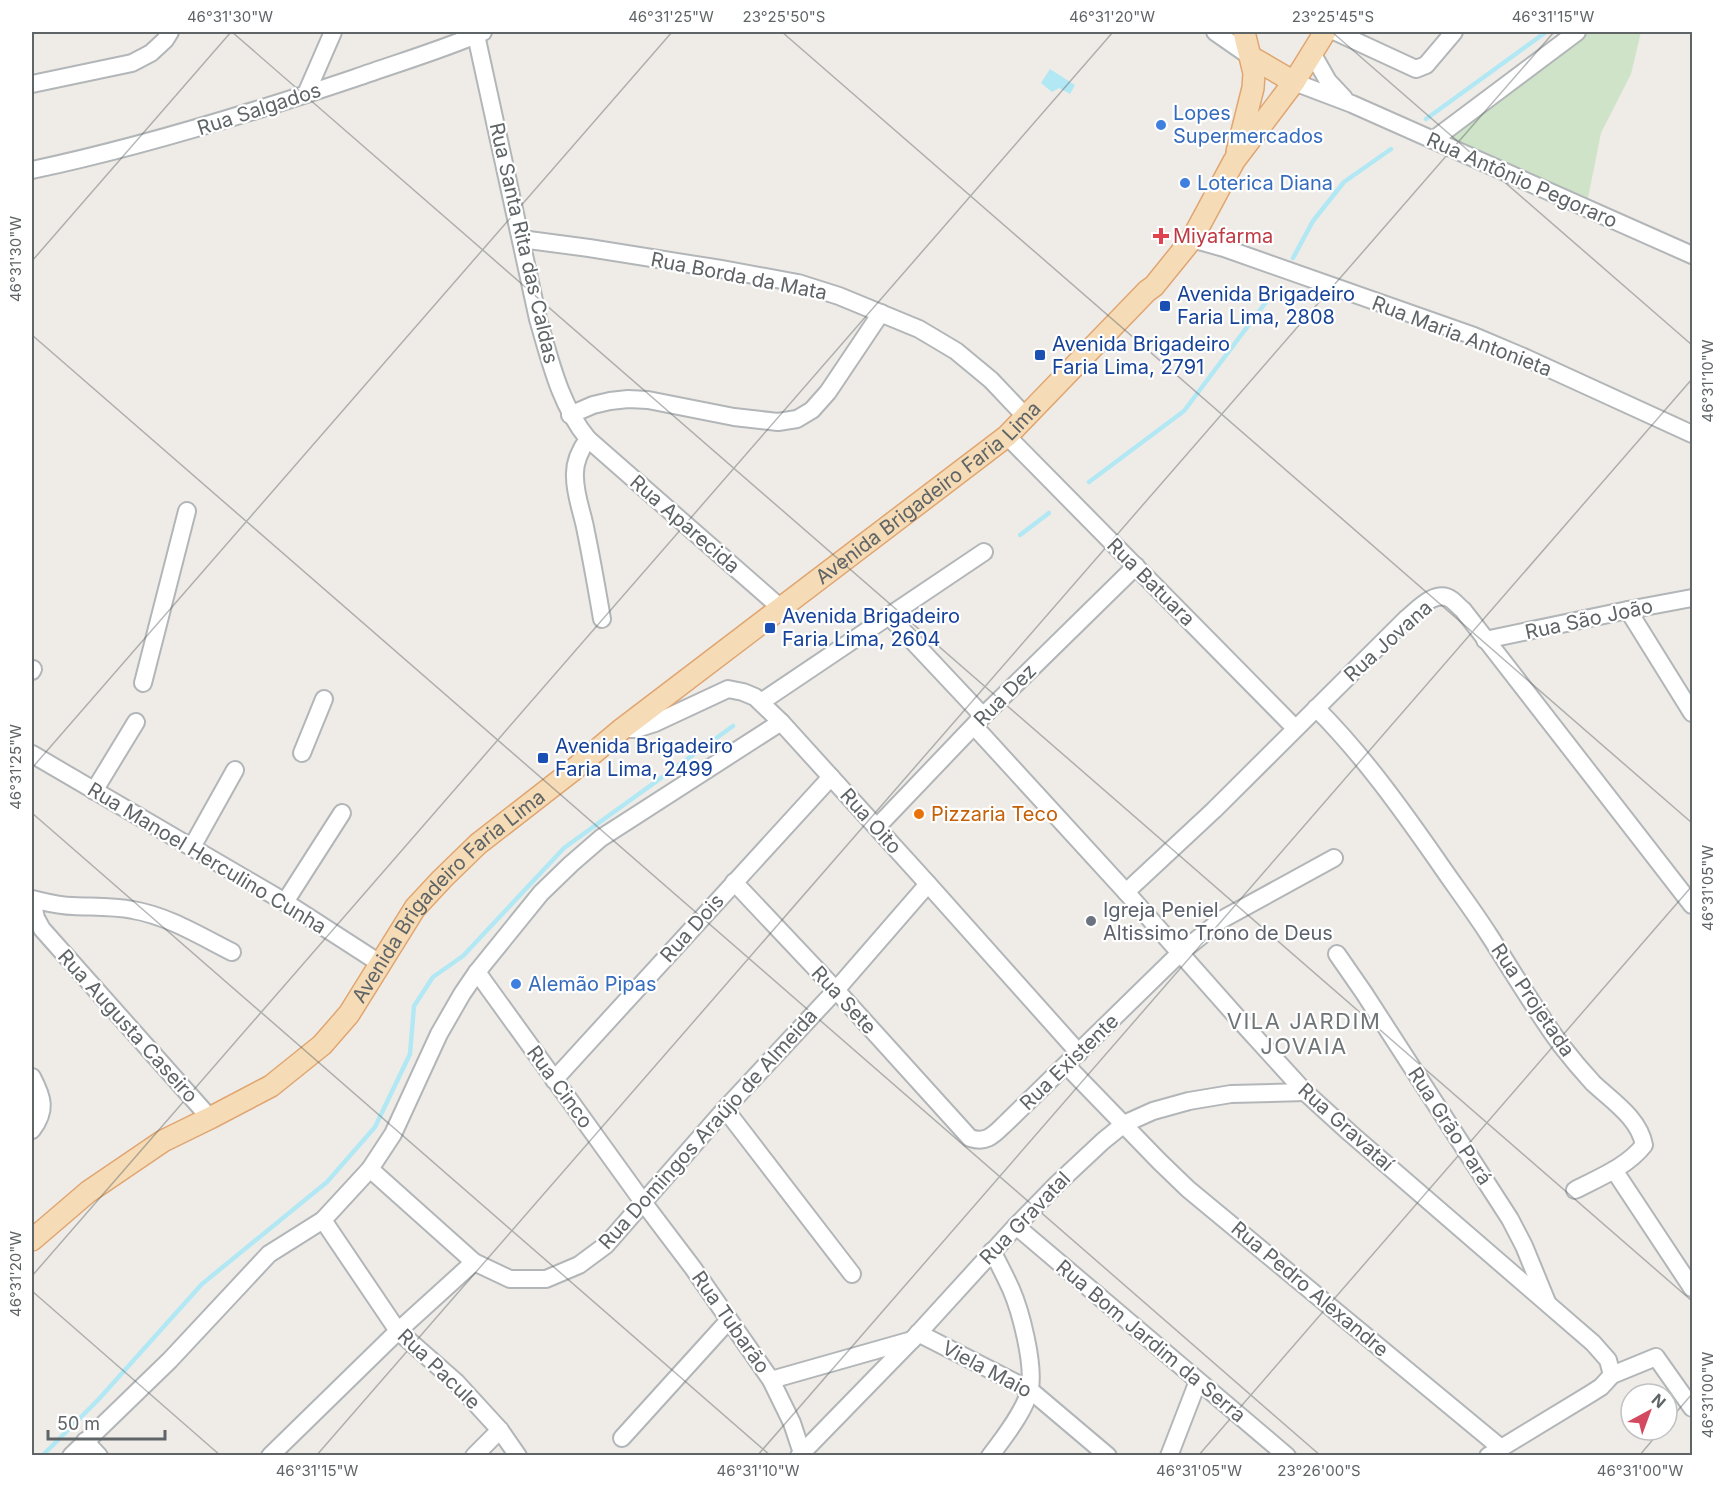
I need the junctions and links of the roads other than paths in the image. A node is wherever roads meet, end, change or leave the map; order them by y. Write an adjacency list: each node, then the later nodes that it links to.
1 (170, 32): 14 (street)
2 (333, 32): 15 (street)
3 (1215, 32): 12 (street)
4 (1244, 32): 12 (main road, Avenida Brigadeiro Faria Lima)
5 (1315, 32): 11 (main road)
6 (1325, 32): 11 (main road, Avenida Brigadeiro Faria Lima)
7 (1336, 32): 8 (street)
8 (1454, 32)
9 (1577, 32): 17 (street)
10 (467, 36): 15 (street, Rua Salgados); 20 (street, Rua Santa Rita das Caldas)
11 (1312, 53): 13 (main road, Avenida Brigadeiro Faria Lima); 16 (street, Rua Antônio Pegoraro)
12 (1251, 57): 13 (main road); 18 (main road, Avenida Brigadeiro Faria Lima)
13 (1294, 82): 16 (street, Rua Antônio Pegoraro); 18 (main road, Avenida Brigadeiro Faria Lima)
14 (32, 84)
15 (306, 94): 19 (street, Rua Salgados)
16 (1352, 104): 17 (street, Rua Antônio Pegoraro)
17 (1433, 140): 22 (street, Rua Antônio Pegoraro)
18 (1234, 161): 21 (main road, Avenida Brigadeiro Faria Lima)
19 (32, 170)
20 (521, 239): 23 (street, Rua Borda da Mata); 24 (street, Rua Santa Rita das Caldas)
21 (1192, 239): 25 (main road, Avenida Brigadeiro Faria Lima); 26 (street, Rua Maria Antonieta)
22 (1692, 255)
23 (881, 313): 24 (street); 25 (street, Rua Borda da Mata)
24 (570, 415): 28 (street, Rua Santa Rita das Caldas)
25 (1027, 418): 27 (main road, Avenida Brigadeiro Faria Lima)
26 (1692, 434)
27 (1007, 436): 31 (street, Rua Batuara); 33 (main road, Avenida Brigadeiro Faria Lima)
28 (588, 439): 33 (street, Rua Aparecida); 36 (street)
29 (187, 511): 38 (street)
30 (984, 552): 35 (street)
31 (1136, 566): 43 (street, Rua Dez); 46 (street, Rua Batuara)
32 (1692, 598): 34 (street, Rua São João)
33 (782, 609): 47 (main road, Avenida Brigadeiro Faria Lima)
34 (1628, 610): 37 (street, Rua São João); 42 (street)
35 (889, 616): 40 (street); 43 (street, Rua Gravataí)
36 (602, 619)
37 (1485, 640): 41 (street, Rua Jovana); 62 (street, Rua Jovana)
38 (142, 683)
39 (324, 699): 48 (street)
40 (761, 702): 45 (street, Rua Oito); 47 (street, Rua Oito)
41 (1316, 708): 46 (street, Rua Jovana); 80 (street, Rua Projetada)
42 (1692, 713)
43 (979, 721): 54 (street, Rua Dez); 59 (street, Rua Gravataí)
44 (136, 722): 52 (street)
45 (781, 722): 51 (street, Rua Oito); 67 (street)
46 (1295, 728): 59 (street, Rua Jovana)
47 (622, 729): 66 (main road, Avenida Brigadeiro Faria Lima)
48 (302, 753)
49 (32, 754): 52 (street, Rua Manoel Herculino Cunha)
50 (235, 770): 55 (street)
51 (831, 777): 54 (street, Rua Oito); 57 (street, Rua Dois)
52 (94, 791): 55 (street, Rua Manoel Herculino Cunha)
53 (342, 813): 61 (street)
54 (877, 827): 58 (street, Rua Oito)
55 (192, 847): 61 (street, Rua Manoel Herculino Cunha)
56 (1334, 858): 64 (street, Rua Existente)
57 (734, 882): 68 (street, Rua Sete); 72 (street, Rua Dois)
58 (928, 884): 68 (street, Rua Domingos Araújo de Almeida); 69 (street, Rua Oito)
59 (1126, 892): 64 (street, Rua Gravataí)
60 (32, 900): 63 (street); 75 (street, Rua Augusta Caseiro)
61 (285, 902): 66 (street, Rua Manoel Herculino Cunha)
62 (1692, 905)
63 (231, 952)
64 (1180, 953): 69 (street, Rua Existente); 73 (street, Rua Gravataí)
65 (1337, 954): 90 (street, Rua Grão Pará)
66 (381, 964): 75 (main road, Avenida Brigadeiro Faria Lima)
67 (477, 972): 72 (street, Rua Cinco); 79 (street)
68 (836, 990): 74 (street, Rua Domingos Araújo de Almeida); 76 (street, Rua Sete)
69 (1079, 1053): 70 (street, Rua Existente)
70 (1066, 1065): 76 (street, Rua Existente); 77 (street)
71 (32, 1077): 78 (street)
72 (554, 1080): 82 (street, Rua Cinco)
73 (1305, 1092): 77 (street, Rua Gravatal); 90 (street, Rua Gravataí)
74 (725, 1109): 82 (street, Rua Domingos Araújo de Almeida); 88 (street)
75 (210, 1119): 85 (main road, Avenida Brigadeiro Faria Lima)
76 (952, 1119)
77 (1124, 1124): 84 (street, Rua Gravatal); 102 (street, Rua Pedro Alexandre)
78 (32, 1130)
79 (370, 1169): 83 (street); 87 (street, Rua Domingos Araújo de Almeida)
80 (1614, 1170): 81 (street); 89 (street)
81 (1575, 1190)
82 (643, 1202): 87 (street, Rua Domingos Araújo de Almeida); 91 (street, Rua Tubarão)
83 (324, 1220): 92 (street, Rua Pacule); 101 (street)
84 (1016, 1226): 86 (street, Rua Gravatal); 96 (street, Rua Bom Jardim da Serra)
85 (32, 1240)
86 (992, 1251): 93 (street, Rua Gravatal); 97 (street)
87 (474, 1262): 92 (street)
88 (852, 1274)
89 (1692, 1288)
90 (1548, 1305): 94 (street, Rua Gravataí)
91 (729, 1320): 95 (street, Rua Tubarão); 100 (street)
92 (398, 1330): 99 (street, Rua Pacule); 106 (street)
93 (915, 1336): 95 (street); 97 (street, Viela Maio); 103 (street, Rua Gravatal)
94 (1612, 1375): 98 (street); 102 (street)
95 (771, 1380): 103 (street, Rua Tubarão)
96 (1198, 1381): 111 (street); 112 (street, Rua Bom Jardim da Serra)
97 (1030, 1390): 109 (street); 110 (street, Viela Maio)
98 (1692, 1408)
99 (500, 1430): 107 (street); 108 (street, Rua Pacule)
100 (622, 1438)
101 (85, 1441): 104 (street); 105 (street)
102 (1495, 1452)
103 (802, 1454)
104 (71, 1455)
105 (99, 1455)
106 (270, 1455)
107 (474, 1455)
108 (518, 1455)
109 (990, 1455)
110 (1108, 1455)
111 (1169, 1455)
112 (1287, 1455)

